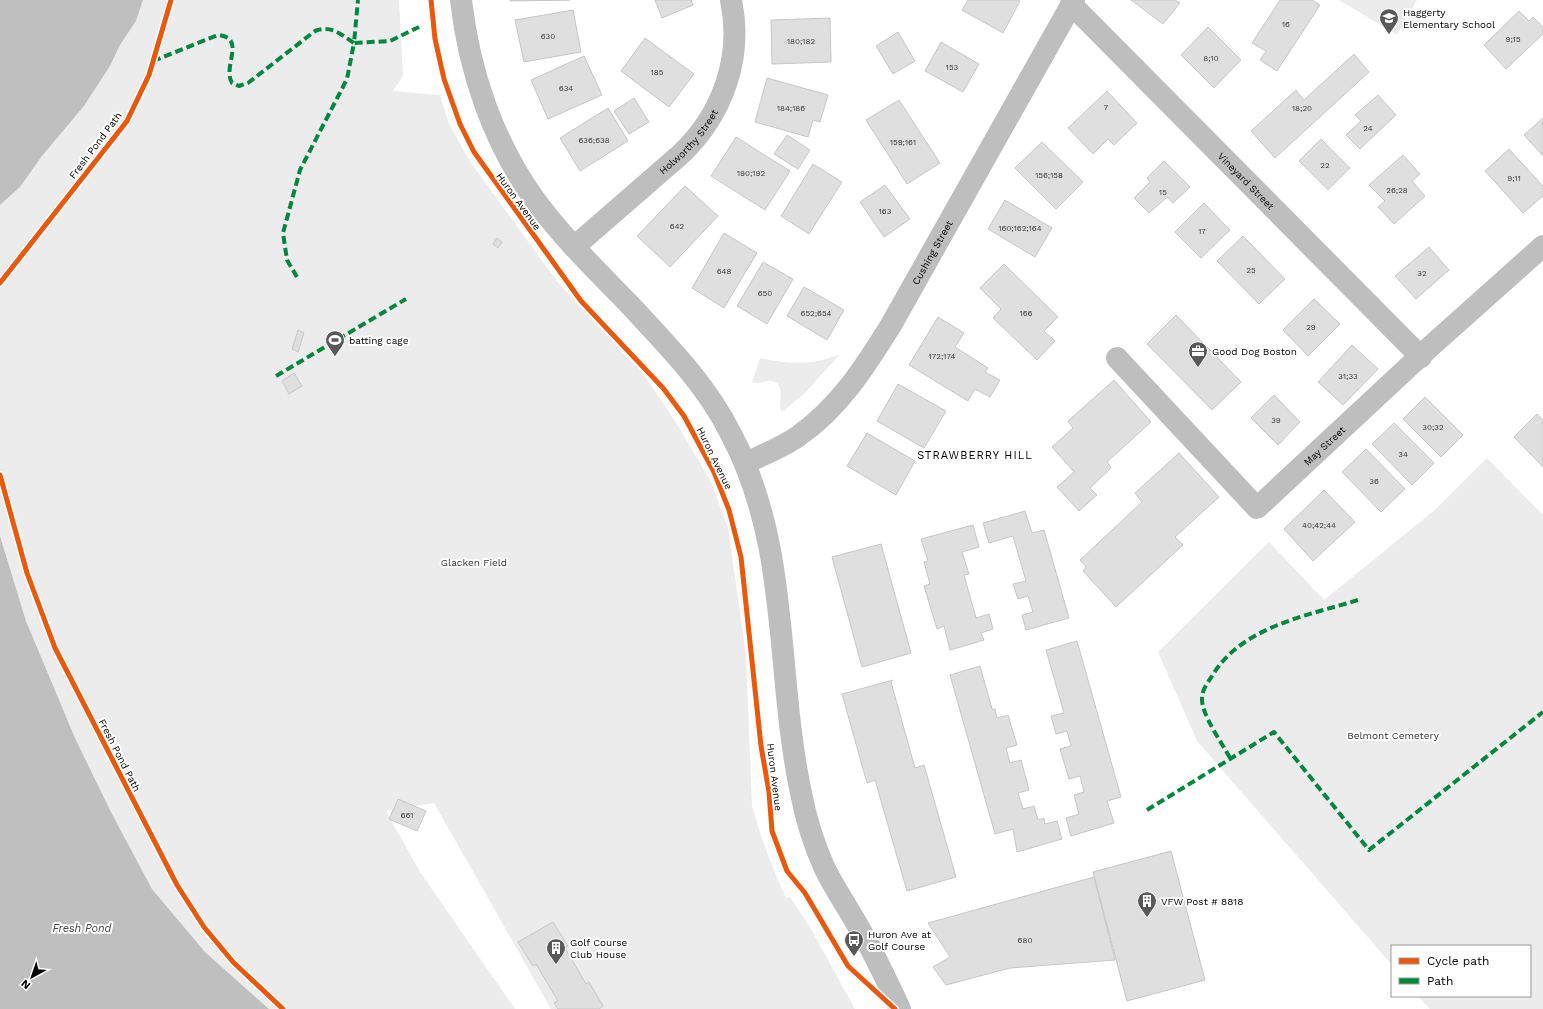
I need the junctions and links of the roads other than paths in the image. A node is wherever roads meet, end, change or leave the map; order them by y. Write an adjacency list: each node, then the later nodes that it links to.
1 (461, 0): 5 (street, Huron Avenue)
2 (731, 0): 5 (street, Holworthy Street)
3 (1072, 2): 6 (street, Vineyard Street); 8 (street, Cushing Street)
4 (1543, 246): 6 (street, May Street)
5 (574, 247): 8 (street, Huron Avenue)
6 (1421, 357): 7 (street, May Street)
7 (1117, 358)
8 (745, 464): 9 (street, Huron Avenue)
9 (900, 1009)

